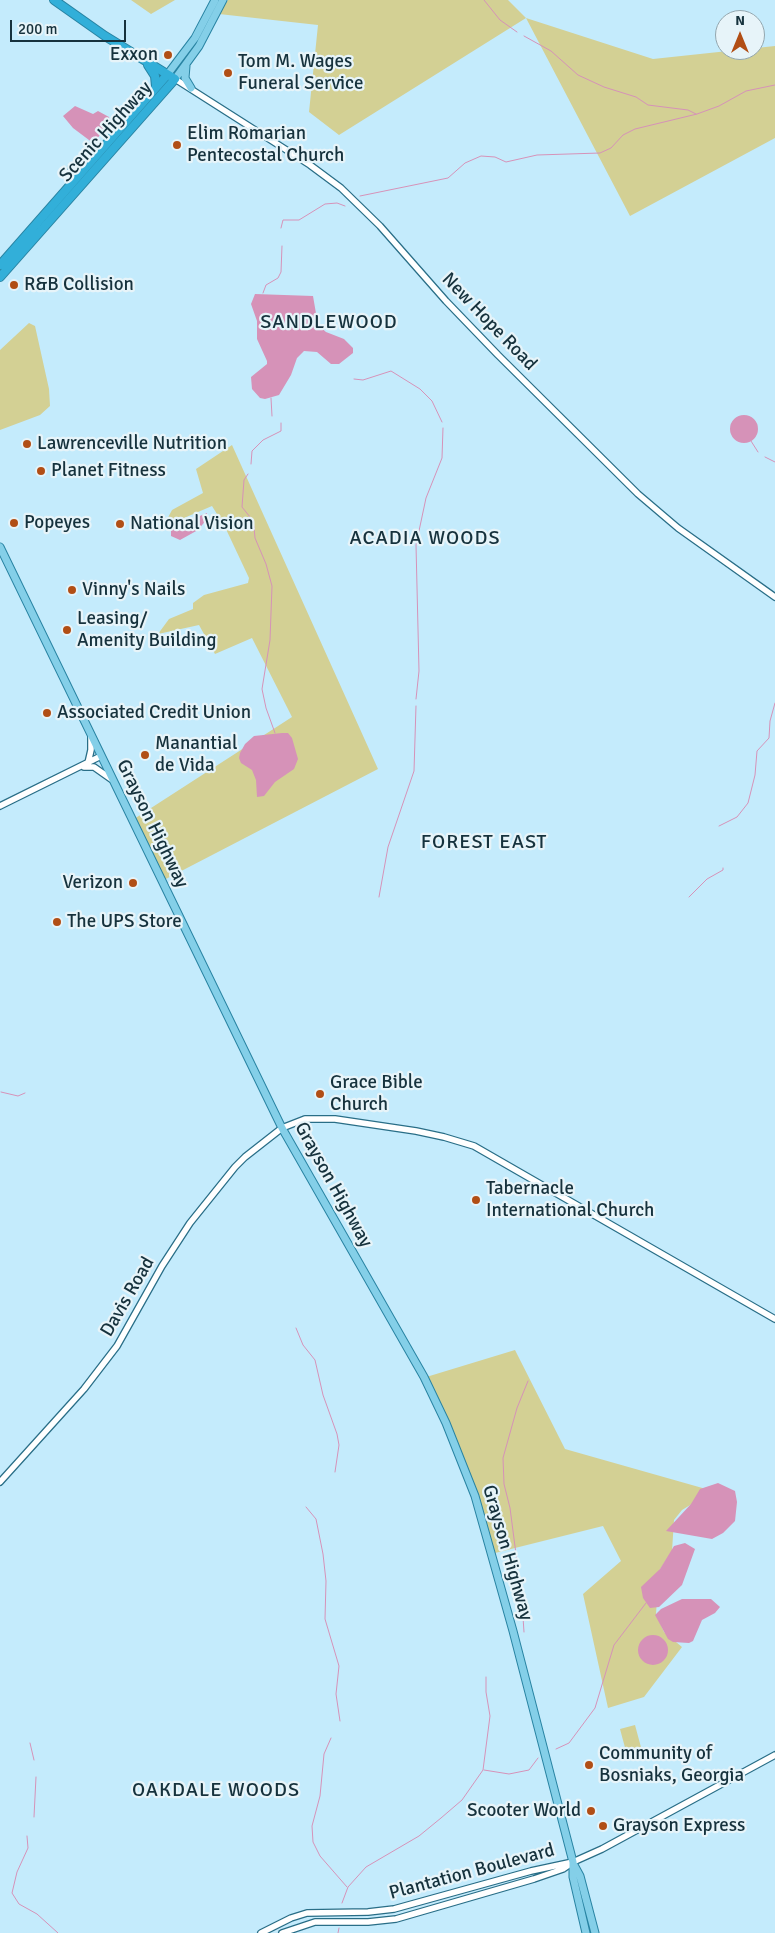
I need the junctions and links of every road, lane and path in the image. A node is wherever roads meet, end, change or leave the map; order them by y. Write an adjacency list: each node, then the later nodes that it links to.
1 (54, 0): 4 (highway)
2 (215, 0): 6 (main road, Scenic Highway)
3 (223, 0): 5 (main road, Scenic Highway)
4 (147, 63): 6 (highway); 7 (highway)
5 (186, 65): 6 (main road, Scenic Highway); 8 (main road)
6 (171, 77): 7 (highway, Scenic Highway); 8 (street, New Hope Road); 10 (highway, Scenic Highway)
7 (156, 86): 9 (highway, Scenic Highway)
8 (191, 88): 12 (street, New Hope Road)
9 (0, 265)
10 (0, 277)
11 (0, 547): 13 (main road, Grayson Highway)
12 (775, 597)
13 (91, 735): 14 (main road, Grayson Highway); 15 (street)
14 (101, 756): 15 (street); 17 (main road, Grayson Highway)
15 (88, 763): 16 (street)
16 (78, 768): 17 (street); 18 (street)
17 (113, 780): 19 (main road, Grayson Highway)
18 (0, 806)
19 (282, 1128): 20 (street, Davis Road); 21 (street, Davis Road); 23 (main road, Grayson Highway)
20 (775, 1319)
21 (0, 1482)
22 (775, 1755): 23 (street)
23 (573, 1862): 24 (street, Plantation Boulevard); 25 (street, Plantation Boulevard); 26 (main road, Grayson Highway); 27 (main road, Grayson Highway)
24 (261, 1933)
25 (282, 1933)
26 (586, 1933)
27 (595, 1933)

